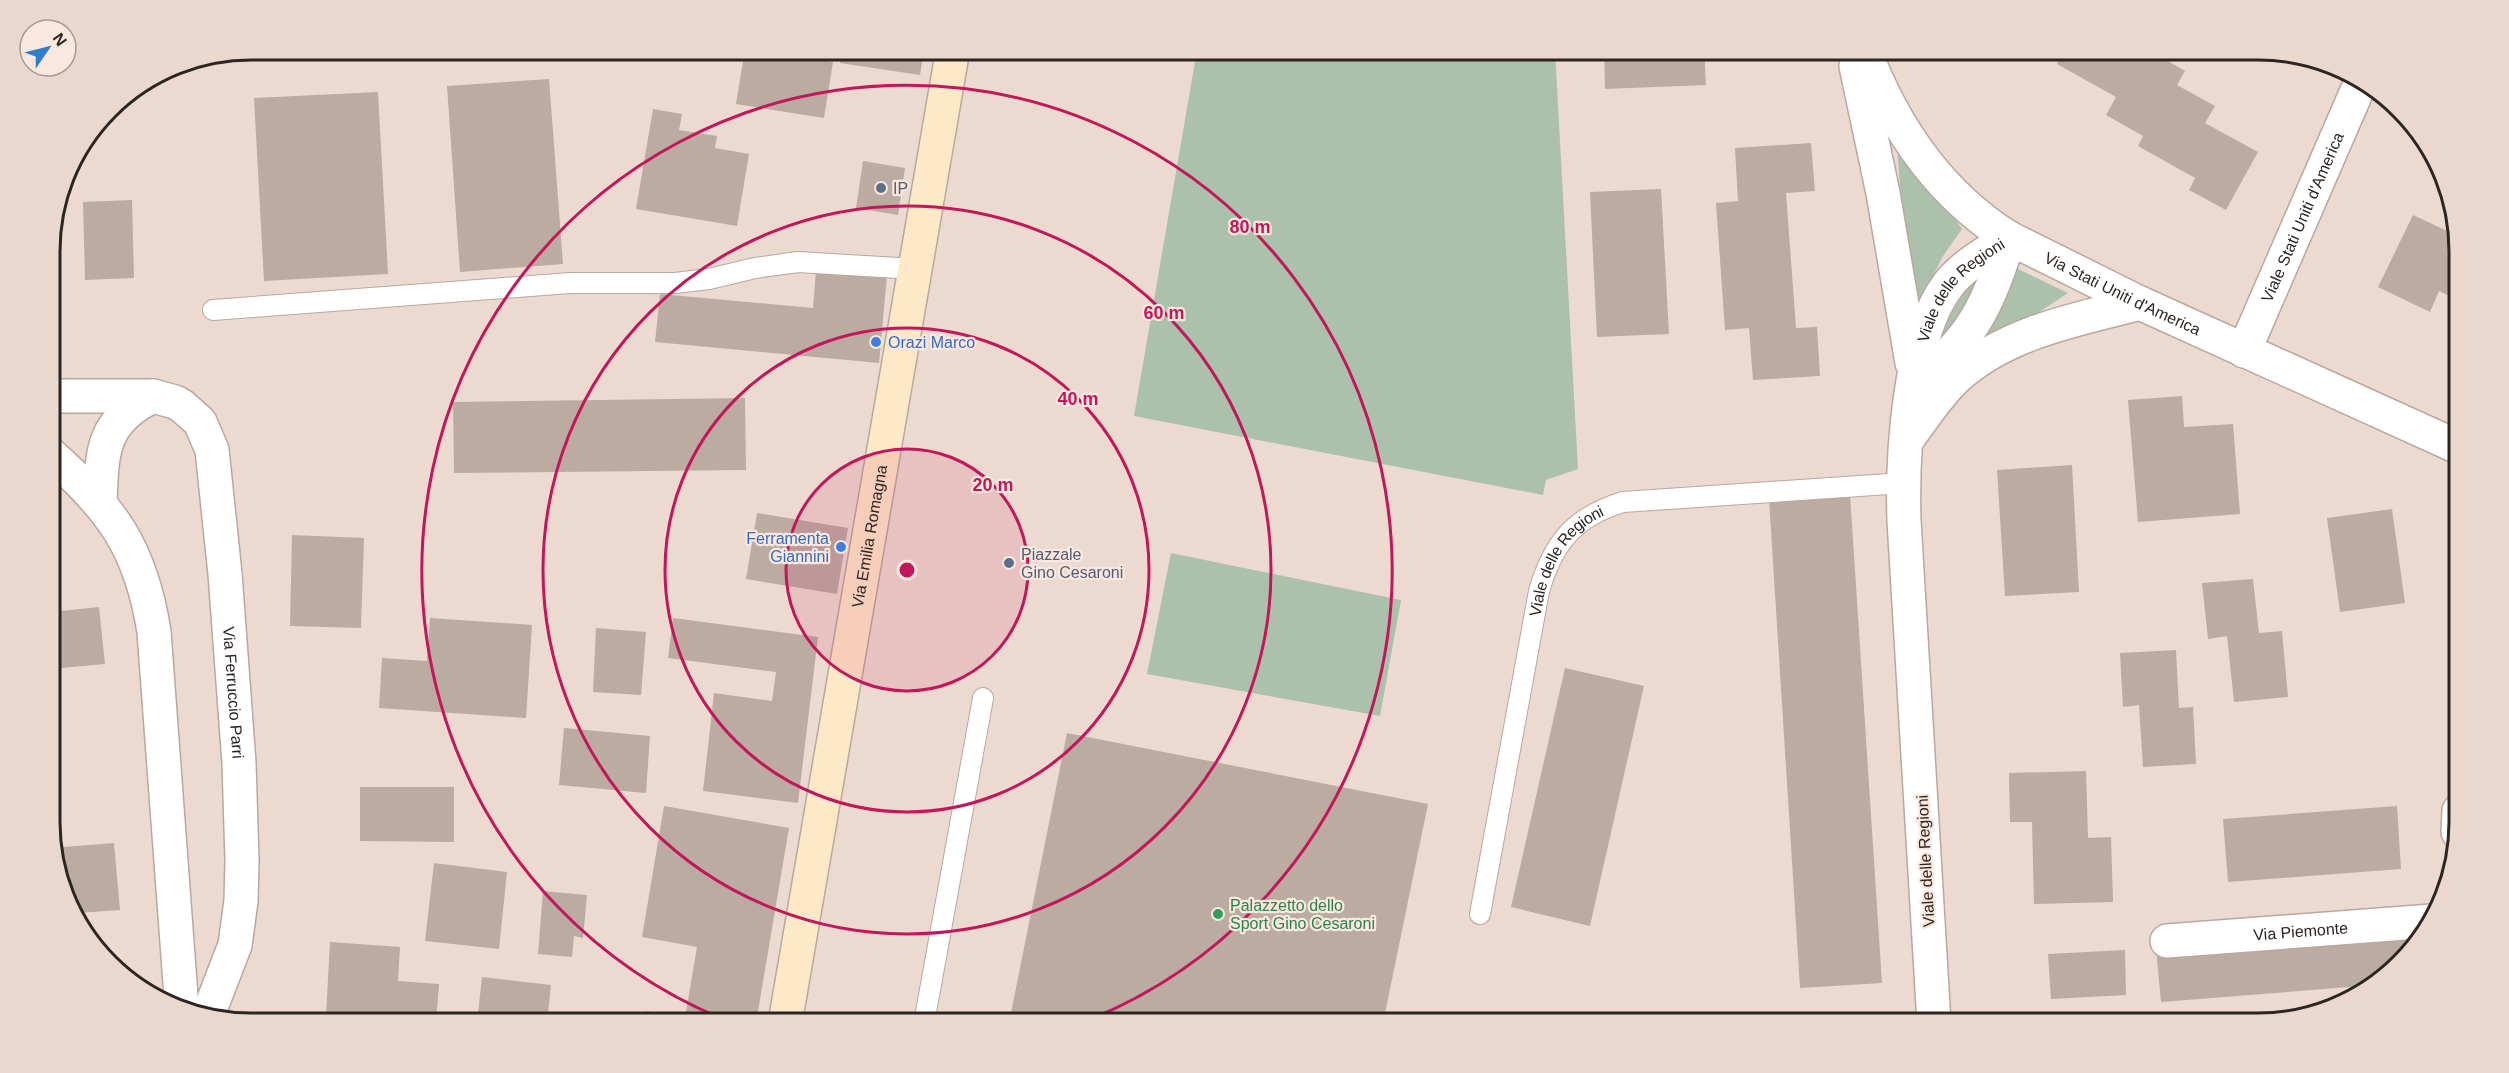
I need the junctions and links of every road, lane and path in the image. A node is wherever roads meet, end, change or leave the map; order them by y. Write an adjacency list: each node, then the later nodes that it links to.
1 (951, 60): 6 (main road, Via Emilia Romagna)
2 (1854, 60): 10 (street, Viale delle Regioni)
3 (1868, 60): 5 (street, Via Stati Uniti d'America)
4 (2358, 89): 9 (street, Viale Stati Uniti d'America)
5 (2009, 238): 7 (street, Via Stati Uniti d'America); 10 (street, Viale delle Regioni); 10 (street, Viale delle Regioni)
6 (915, 269): 8 (lane); 24 (main road, Via Emilia Romagna)
7 (2140, 303): 9 (street, Via Stati Uniti d'America); 13 (street)
8 (213, 310)
9 (2244, 351): 14 (street, Via Stati Uniti d'America)
10 (1914, 380): 13 (street, Viale delle Regioni)
11 (60, 396): 12 (street, Via Ferruccio Parri)
12 (153, 396): 17 (street); 23 (street, Via Ferruccio Parri)
13 (1906, 441): 16 (street, Viale delle Regioni)
14 (2449, 443)
15 (60, 464): 17 (street)
16 (1904, 483): 19 (lane, Viale delle Regioni); 26 (street, Viale delle Regioni)
17 (100, 502): 22 (street)
18 (983, 698): 25 (lane)
19 (1480, 914)
20 (2420, 922): 21 (street, Via Piemonte)
21 (2167, 941)
22 (181, 999)
23 (211, 1008)
24 (787, 1013)
25 (926, 1013)
26 (1933, 1013)

